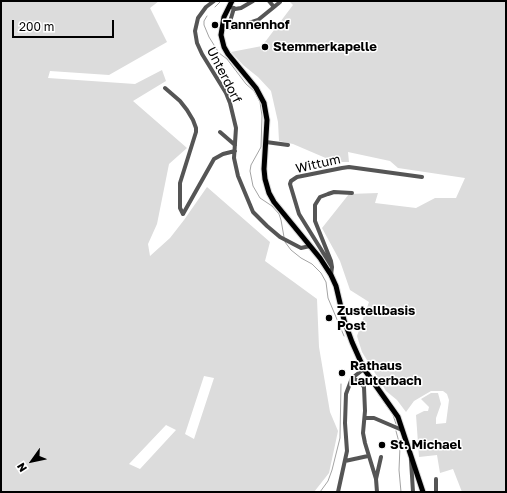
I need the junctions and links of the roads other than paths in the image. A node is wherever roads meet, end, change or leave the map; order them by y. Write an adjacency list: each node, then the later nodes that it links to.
1 (214, 1): 10 (street, Unterdorf)
2 (253, 1): 5 (street)
3 (269, 1): 6 (street)
4 (280, 2): 6 (street)
5 (231, 5): 6 (street); 9 (main road)
6 (274, 7)
7 (164, 88): 12 (street)
8 (220, 132): 10 (street)
9 (266, 142): 11 (street); 15 (main road)
10 (235, 145): 12 (street, Unterdorf)
11 (288, 145)
12 (235, 151): 15 (street, Unterdorf)
13 (422, 177): 16 (street, Wittum)
14 (352, 193): 16 (street)
15 (310, 246): 17 (main road)
16 (332, 267): 17 (street)
17 (331, 275): 18 (main road)
18 (364, 369): 19 (street); 21 (main road)
19 (352, 378): 20 (street); 25 (street)
20 (365, 418): 21 (street); 22 (street)
21 (402, 430): 24 (main road)
22 (368, 456): 25 (street); 26 (street)
23 (382, 457): 26 (street)
24 (411, 458): 30 (street); 31 (main road)
25 (345, 461): 28 (street)
26 (376, 479): 29 (street)
27 (436, 479): 32 (street)
28 (338, 492)
29 (377, 492)
30 (413, 492)
31 (423, 492)
32 (436, 492)

